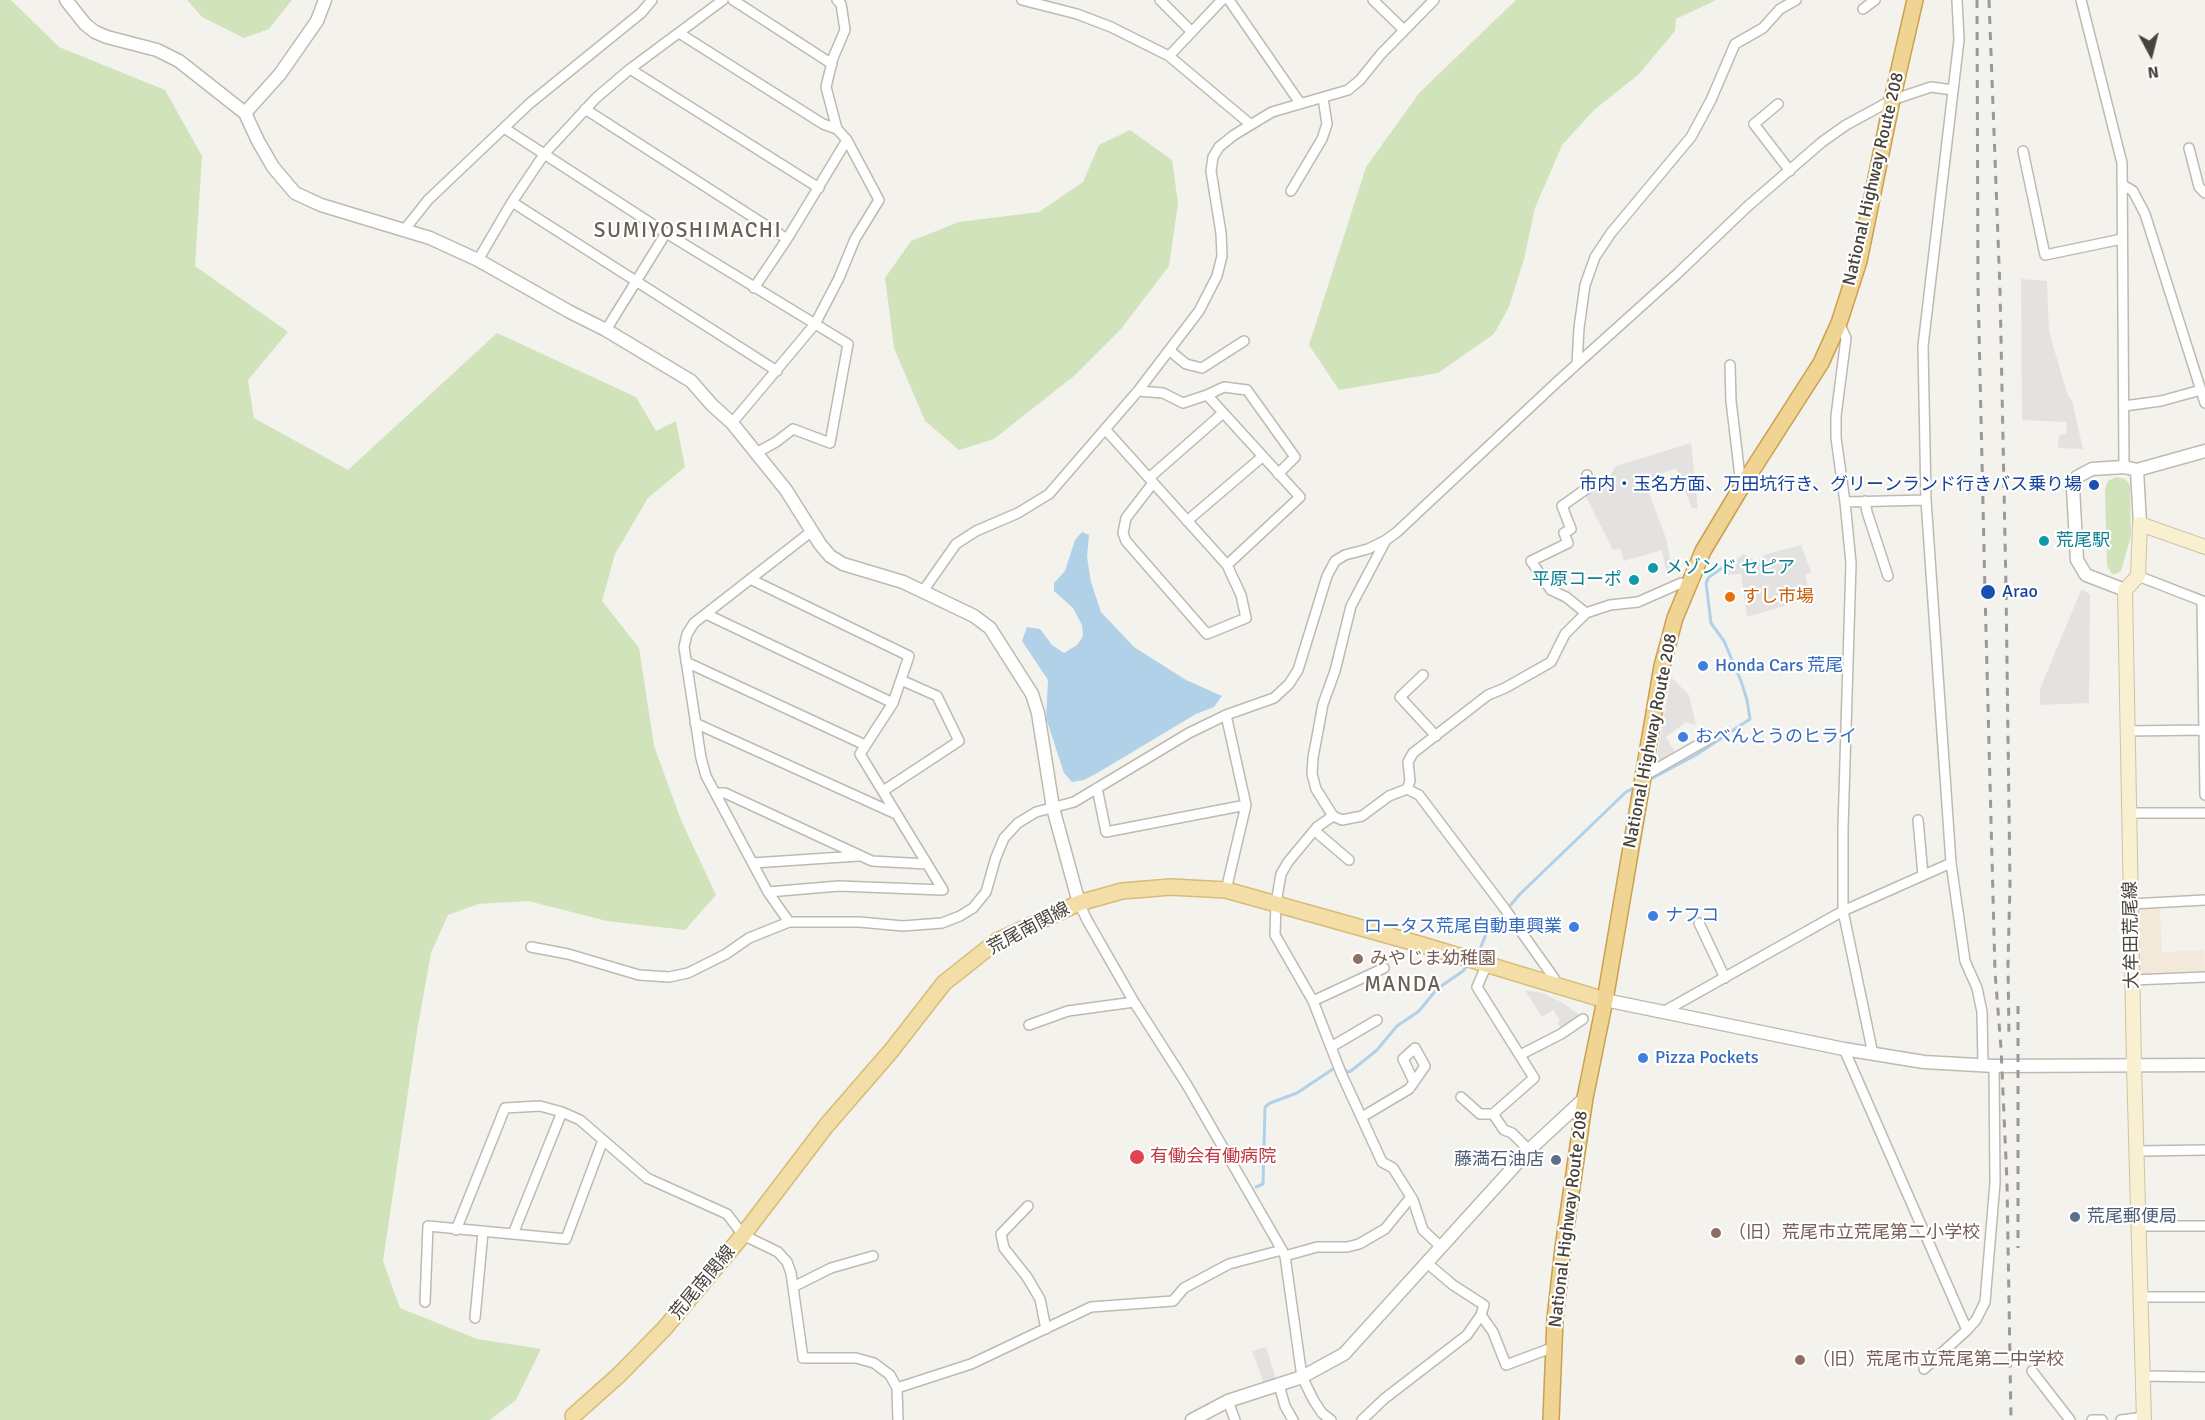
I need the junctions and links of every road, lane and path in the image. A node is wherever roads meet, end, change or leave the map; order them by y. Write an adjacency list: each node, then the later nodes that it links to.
1 (66, 0): 31 (street)
2 (325, 0): 31 (street)
3 (652, 0): 33 (street)
4 (723, 0): 21 (street)
5 (732, 0): 23 (street)
6 (837, 0): 23 (street)
7 (1022, 0): 22 (street)
8 (1160, 0): 20 (street)
9 (1222, 0): 20 (street)
10 (1229, 0): 28 (street)
11 (1373, 0): 19 (street)
12 (1434, 0): 19 (street)
13 (1796, 0): 57 (street)
14 (1875, 0): 18 (street)
15 (1915, 0): 27 (highway, National Highway Route 208)
16 (1958, 0): 25 (street)
17 (2081, 0): 40 (street)
18 (1863, 9)
19 (1404, 30): 26 (street)
20 (1192, 32): 22 (street)
21 (679, 33): 24 (street); 34 (street)
22 (1169, 56): 32 (street)
23 (832, 64): 34 (street)
24 (630, 69): 30 (street); 41 (street)
25 (1953, 90): 27 (street); 76 (street)
26 (1323, 98): 28 (street); 42 (street)
27 (1892, 100): 39 (street); 52 (highway, National Highway Route 208)
28 (1300, 103): 32 (street)
29 (1778, 104): 39 (street)
30 (585, 109): 38 (street); 47 (street)
31 (245, 113): 45 (street)
32 (1250, 124): 56 (street)
33 (504, 128): 38 (street); 45 (street)
34 (837, 129): 35 (street)
35 (847, 140): 41 (street); 53 (street)
36 (2189, 148): 43 (street)
37 (2023, 151): 48 (street)
38 (545, 153): 44 (street); 46 (street)
39 (1790, 171): 57 (street)
40 (2123, 185): 48 (street); 60 (street)
41 (819, 188): 47 (street)
42 (1291, 191)
43 (2205, 194)
44 (512, 202): 49 (street); 50 (street)
45 (405, 229): 49 (street)
46 (666, 233): 50 (street); 51 (street)
47 (787, 239): 51 (street)
48 (2122, 239): 64 (street)
49 (478, 260): 54 (street)
50 (636, 281): 54 (street); 59 (street)
51 (754, 288): 53 (street)
52 (1839, 323): 75 (highway, National Highway Route 208); 78 (street)
53 (815, 324): 59 (street); 69 (street)
54 (606, 330): 66 (street)
55 (1244, 341): 56 (street)
56 (1169, 350): 61 (street)
57 (1578, 364): 82 (street)
58 (1730, 365): 75 (street)
59 (777, 371): 66 (street)
60 (2201, 390): 63 (street); 64 (street)
61 (1138, 391): 62 (street); 67 (street)
62 (1207, 395): 65 (street); 72 (street)
63 (2205, 403)
64 (2124, 406): 71 (street)
65 (1222, 413): 70 (street); 74 (street)
66 (732, 423): 69 (street)
67 (1105, 429): 74 (street); 90 (street)
68 (2205, 451): 71 (street)
69 (756, 453): 81 (street)
70 (1262, 457): 72 (street); 79 (street)
71 (2131, 469): 80 (street); 89 (street)
72 (1278, 474): 84 (street)
73 (1587, 475): 92 (street)
74 (1151, 481): 79 (street); 84 (street)
75 (1742, 486): 88 (highway, National Highway Route 208)
76 (1926, 500): 77 (street); 122 (street)
77 (1865, 501): 78 (street); 85 (street)
78 (1845, 502): 131 (street)
79 (1187, 521): 84 (street)
80 (2140, 525): 83 (main road); 86 (main road)
81 (812, 531): 87 (street); 90 (street)
82 (1386, 540): 98 (street); 116 (street)
83 (2205, 546)
84 (1227, 565)
85 (1888, 576)
86 (2138, 576): 89 (main road); 91 (street)
87 (750, 579): 93 (street); 96 (street)
88 (1688, 585): 92 (street); 105 (highway, National Highway Route 208)
89 (2125, 590): 101 (main road, 大牟田荒尾線)
90 (923, 591): 112 (street)
91 (2204, 601): 100 (street)
92 (1586, 613): 102 (street)
93 (706, 614): 94 (street); 97 (street)
94 (686, 662): 99 (street); 104 (street)
95 (1423, 675): 102 (street)
96 (901, 680): 97 (street); 108 (street)
97 (893, 703): 104 (street)
98 (1226, 715): 106 (street); 111 (street)
99 (695, 723): 109 (street); 115 (street)
100 (2205, 730): 101 (street); 110 (street)
101 (2128, 731): 113 (main road, 大牟田荒尾線)
102 (1436, 736): 107 (street)
103 (1712, 737): 105 (street)
104 (865, 746): 108 (street)
105 (1642, 775): 141 (highway, National Highway Route 208)
106 (1097, 788): 111 (street); 112 (street)
107 (1407, 789): 116 (street); 140 (street)
108 (882, 791): 115 (street)
109 (715, 793): 119 (street); 121 (street)
110 (2205, 795)
111 (1246, 805): 125 (street)
112 (1053, 808): 128 (street); 132 (street)
113 (2129, 813): 114 (street); 130 (main road, 大牟田荒尾線)
114 (2205, 813)
115 (896, 814): 123 (street)
116 (1333, 816): 118 (street)
117 (1918, 820): 124 (street)
118 (1315, 831): 120 (street); 129 (street)
119 (861, 856): 121 (street); 123 (street)
120 (1349, 860)
121 (753, 863): 126 (street)
122 (1951, 863): 124 (street); 153 (street)
123 (927, 864): 126 (street)
124 (1923, 875): 131 (street)
125 (1226, 890): 128 (main road, 荒尾南関線); 129 (main road, 荒尾南関線)
126 (768, 892): 132 (street)
127 (2205, 900): 130 (street)
128 (1079, 903): 143 (street); 172 (main road, 荒尾南関線)
129 (1276, 903): 135 (main road, 荒尾南関線); 142 (street)
130 (2131, 903): 139 (main road, 大牟田荒尾線)
131 (1843, 911): 138 (street); 150 (street)
132 (789, 922): 134 (street)
133 (1699, 923): 138 (street)
134 (531, 947)
135 (1487, 964): 140 (main road, 荒尾南関線); 151 (street)
136 (1384, 968): 142 (street)
137 (2205, 977): 139 (street)
138 (1725, 978): 144 (street)
139 (2133, 980): 154 (main road, 大牟田荒尾線)
140 (1551, 984): 141 (main road, 荒尾南関線)
141 (1605, 1000): 144 (street); 157 (highway, National Highway Route 208)
142 (1313, 1001): 148 (street)
143 (1134, 1002): 147 (street); 174 (street)
144 (1662, 1013): 149 (street)
145 (1582, 1019): 151 (street)
146 (1377, 1020): 148 (street)
147 (1029, 1025)
148 (1331, 1047): 160 (street)
149 (1844, 1049): 150 (street); 184 (street)
150 (1874, 1054): 153 (street)
151 (1520, 1055): 159 (street)
152 (2205, 1065): 154 (street)
153 (1988, 1066): 154 (street); 184 (street)
154 (2134, 1066): 164 (main road, 大牟田荒尾線)
155 (1414, 1082): 160 (street)
156 (1461, 1096): 159 (street)
157 (1585, 1098): 162 (street); 185 (highway, National Highway Route 208)
158 (562, 1112): 161 (street); 169 (street); 171 (street)
159 (1493, 1114): 162 (street)
160 (1362, 1117): 165 (street)
161 (603, 1140): 171 (street); 172 (street)
162 (1529, 1150): 173 (street)
163 (2205, 1150): 164 (street)
164 (2138, 1151): 167 (main road, 大牟田荒尾線)
165 (1411, 1197): 173 (street); 174 (street)
166 (1028, 1206): 183 (street)
167 (2139, 1226): 168 (street); 178 (main road, 大牟田荒尾線)
168 (2205, 1226)
169 (456, 1230): 170 (street); 180 (street)
170 (483, 1232): 171 (street); 182 (street)
171 (513, 1234)
172 (743, 1235): 177 (street); 194 (main road, 荒尾南関線)
173 (1440, 1246): 176 (street)
174 (1284, 1253): 183 (street); 189 (street)
175 (873, 1256): 177 (street)
176 (1427, 1263): 181 (street); 189 (street)
177 (793, 1287): 192 (street)
178 (2142, 1297): 179 (street); 188 (main road, 大牟田荒尾線)
179 (2205, 1297)
180 (425, 1302)
181 (1481, 1315): 185 (street); 201 (street)
182 (475, 1318)
183 (1046, 1329): 192 (street)
184 (1967, 1330): 186 (street)
185 (1554, 1347): 202 (highway, National Highway Route 208)
186 (1924, 1369)
187 (2032, 1371): 203 (street)
188 (2143, 1376): 190 (street); 195 (main road, 大牟田荒尾線)
189 (1302, 1377): 191 (street); 200 (street)
190 (2205, 1377)
191 (1279, 1385): 193 (street); 199 (street)
192 (897, 1388): 196 (street)
193 (1228, 1401): 197 (street); 198 (street)
194 (573, 1416)
195 (2144, 1418): 206 (street)
196 (898, 1420)
197 (1192, 1420)
198 (1234, 1420)
199 (1293, 1420)
200 (1331, 1420)
201 (1362, 1420)
202 (1551, 1420)
203 (2070, 1420)
204 (2092, 1420): 205 (street)
205 (2102, 1420)
206 (2121, 1420)

